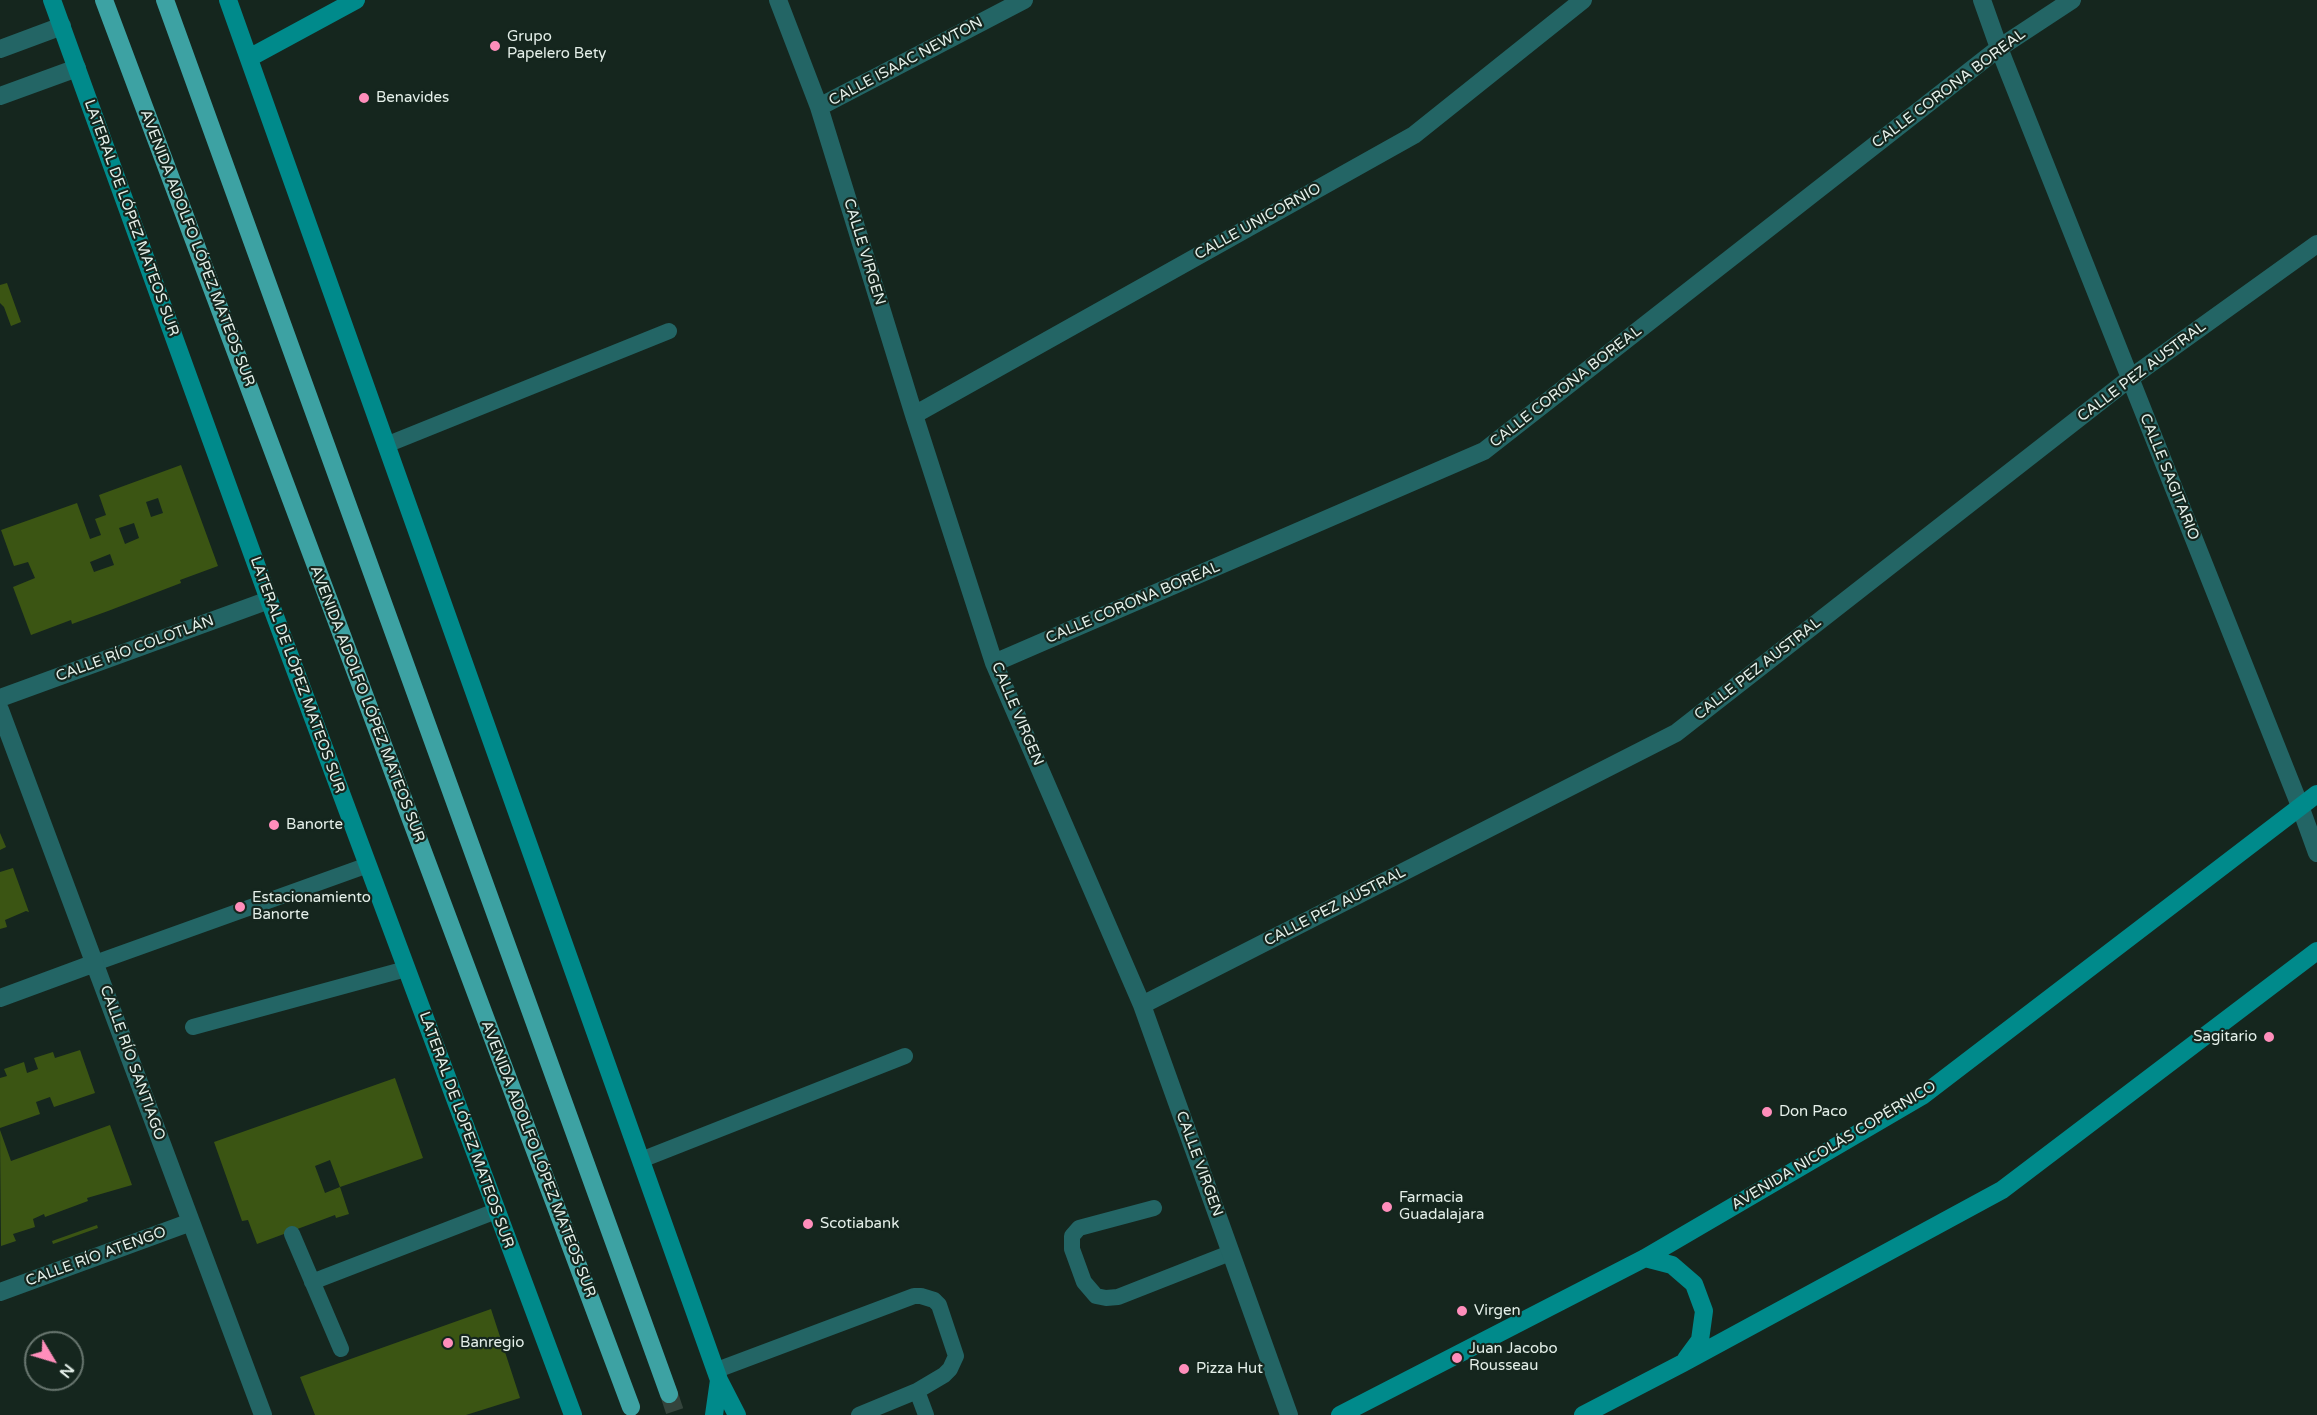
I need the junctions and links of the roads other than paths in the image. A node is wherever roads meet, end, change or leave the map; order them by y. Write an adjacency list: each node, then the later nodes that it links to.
1 (52, 0): 11 (main road, LATERAL DE LÓPEZ MATEOS SUR)
2 (104, 0): 52 (main road, AVENIDA ADOLFO LÓPEZ MATEOS SUR)
3 (165, 0): 51 (main road)
4 (228, 0): 14 (main road)
5 (356, 0): 14 (main road)
6 (778, 0): 17 (street, CALLE VIRGEN)
7 (1024, 0): 17 (street, CALLE ISAAC NEWTON)
8 (1582, 0): 21 (street, CALLE UNICORNIO)
9 (1982, 0): 12 (street, CALLE SAGITARIO)
10 (2072, 0): 12 (street, CALLE CORONA BOREAL)
11 (62, 26): 13 (street); 15 (main road, LATERAL DE LÓPEZ MATEOS SUR)
12 (1999, 48): 20 (street, CALLE SAGITARIO); 24 (street, CALLE CORONA BOREAL)
13 (0, 49)
14 (249, 58): 22 (main road)
15 (77, 68): 16 (street); 23 (main road, LATERAL DE LÓPEZ MATEOS SUR)
16 (0, 96)
17 (819, 107): 21 (street, CALLE VIRGEN)
18 (2317, 244): 20 (street, CALLE PEZ AUSTRAL)
19 (669, 331): 22 (lane)
20 (2129, 379): 28 (street, CALLE SAGITARIO); 35 (street, CALLE PEZ AUSTRAL)
21 (914, 415): 24 (street, CALLE VIRGEN)
22 (386, 445): 38 (main road)
23 (269, 600): 25 (street, CALLE RÍO COLOTLÁN); 30 (main road, LATERAL DE LÓPEZ MATEOS SUR)
24 (994, 663): 35 (street, CALLE VIRGEN)
25 (0, 698)
26 (0, 710): 32 (street, CALLE RÍO SANTIAGO)
27 (2317, 794): 28 (main road, AVENIDA NICOLÁS COPÉRNICO)
28 (2300, 806): 29 (street, CALLE SAGITARIO); 44 (main road, AVENIDA NICOLÁS COPÉRNICO)
29 (2317, 853)
30 (368, 865): 32 (lane); 33 (main road, LATERAL DE LÓPEZ MATEOS SUR)
31 (2317, 951): 48 (main road)
32 (95, 963): 34 (street); 41 (street, CALLE RÍO SANTIAGO)
33 (406, 969): 36 (lane); 40 (main road, LATERAL DE LÓPEZ MATEOS SUR)
34 (0, 998)
35 (1142, 1005): 43 (street, CALLE VIRGEN)
36 (193, 1027)
37 (904, 1056): 38 (lane)
38 (641, 1160): 49 (main road)
39 (1154, 1208): 43 (lane)
40 (496, 1211): 45 (lane); 54 (main road, LATERAL DE LÓPEZ MATEOS SUR)
41 (191, 1222): 46 (street, CALLE RÍO ATENGO); 53 (street, CALLE RÍO SANTIAGO)
42 (292, 1234): 45 (lane)
43 (1230, 1253): 59 (street, CALLE VIRGEN)
44 (1645, 1258): 48 (main road); 60 (main road, AVENIDA NICOLÁS COPÉRNICO)
45 (312, 1282): 47 (lane)
46 (0, 1292)
47 (341, 1349)
48 (1683, 1363): 61 (main road)
49 (718, 1375): 50 (lane); 55 (main road); 56 (main road)
50 (918, 1391): 57 (lane); 58 (lane)
51 (669, 1394)
52 (631, 1407)
53 (263, 1415)
54 (573, 1415)
55 (714, 1415)
56 (737, 1415)
57 (859, 1415)
58 (926, 1415)
59 (1289, 1415)
60 (1340, 1415)
61 (1583, 1415)

